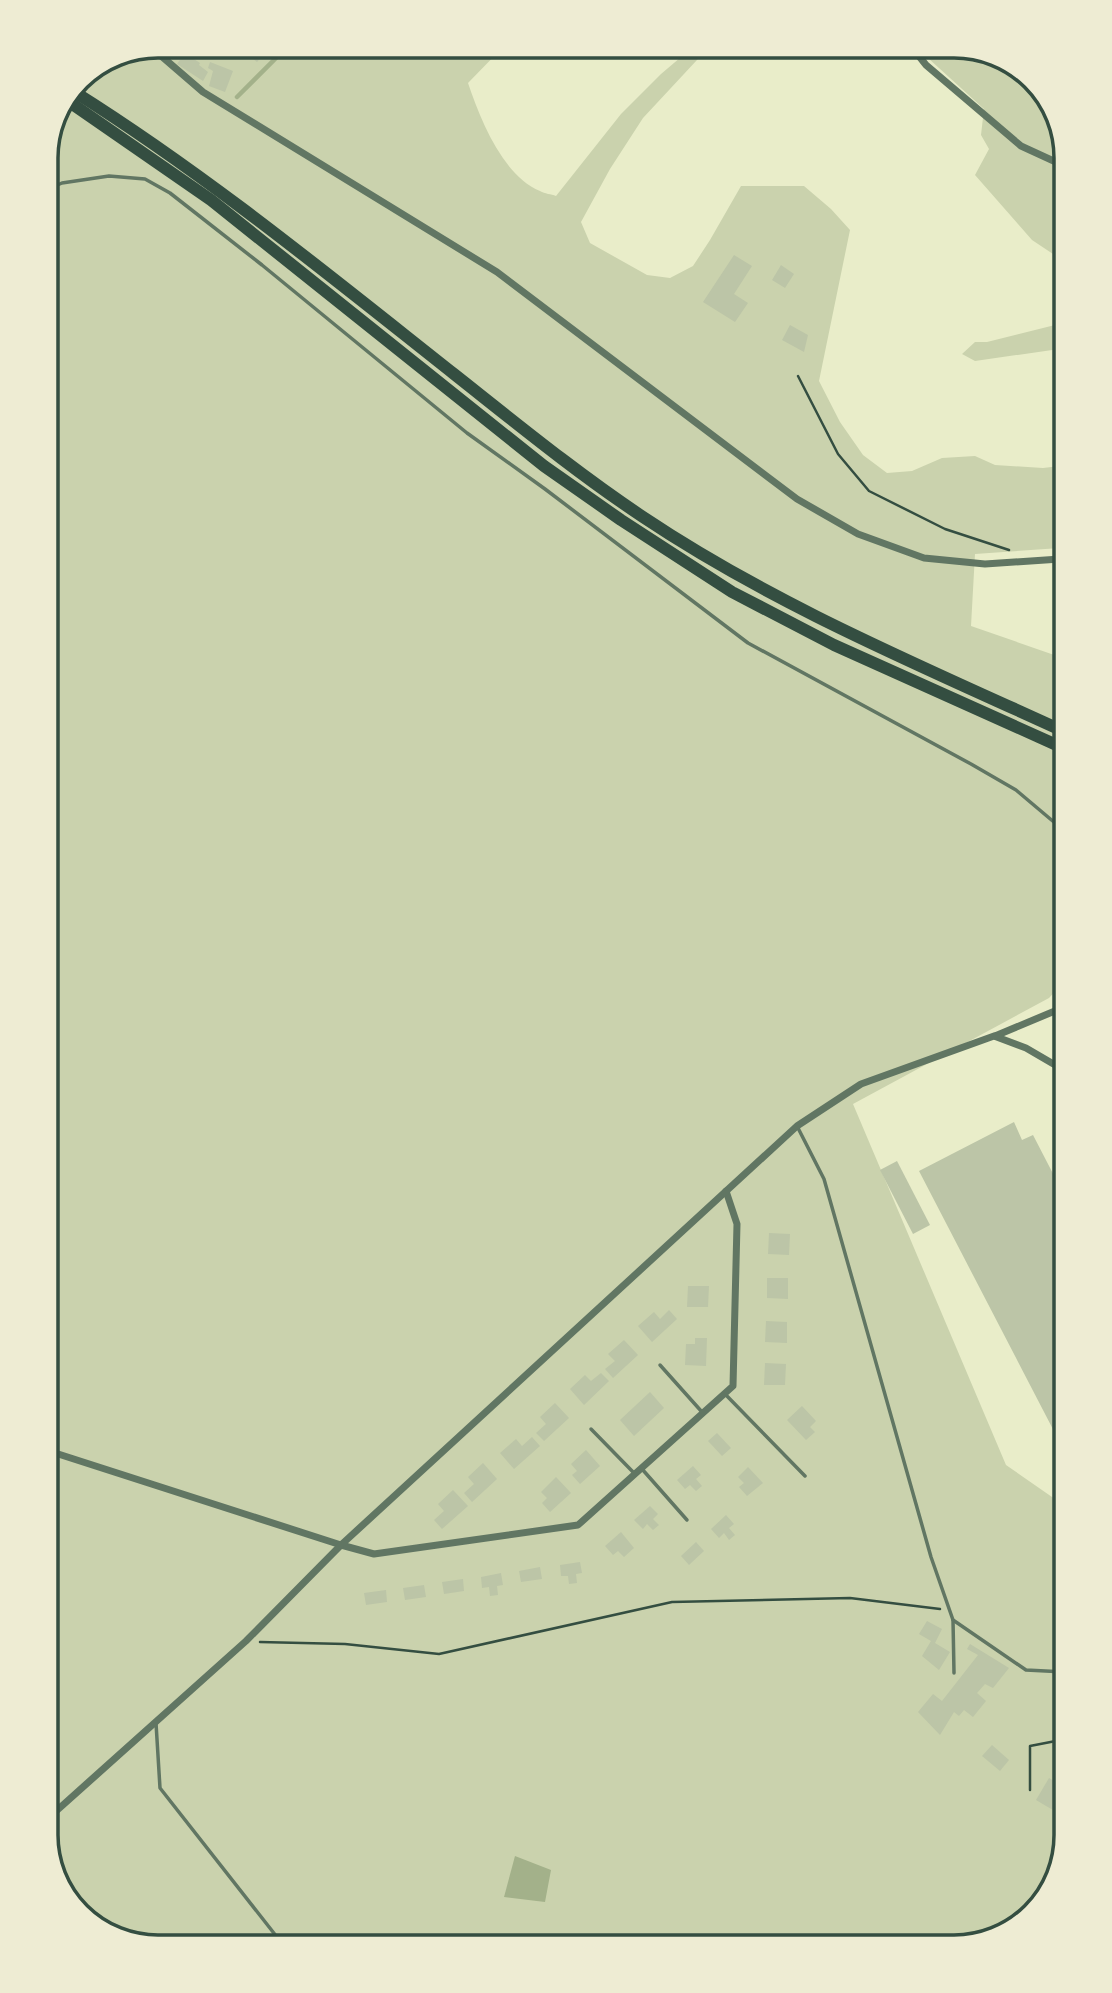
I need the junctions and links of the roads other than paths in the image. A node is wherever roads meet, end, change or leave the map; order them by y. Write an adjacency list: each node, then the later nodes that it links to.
1 (164, 58): 7 (street)
2 (920, 58): 5 (street)
3 (80, 96): 8 (highway)
4 (73, 105): 9 (highway)
5 (1054, 161)
6 (58, 185): 10 (lane)
7 (1054, 559)
8 (1054, 727)
9 (1054, 744)
10 (1054, 822)
11 (1054, 1011): 12 (street)
12 (994, 1036): 13 (street); 14 (street)
13 (1054, 1064)
14 (797, 1126): 15 (street); 25 (lane)
15 (726, 1191): 17 (street); 24 (street)
16 (660, 1365): 18 (lane)
17 (725, 1394): 18 (street); 22 (lane)
18 (703, 1414): 21 (street)
19 (591, 1429): 21 (lane)
20 (58, 1454): 24 (street)
21 (639, 1472): 23 (lane); 24 (street)
22 (805, 1476)
23 (687, 1520)
24 (341, 1545): 28 (street)
25 (953, 1620): 26 (lane); 27 (lane)
26 (1054, 1671)
27 (954, 1673)
28 (156, 1720): 29 (street); 30 (lane)
29 (58, 1809)
30 (275, 1935)

